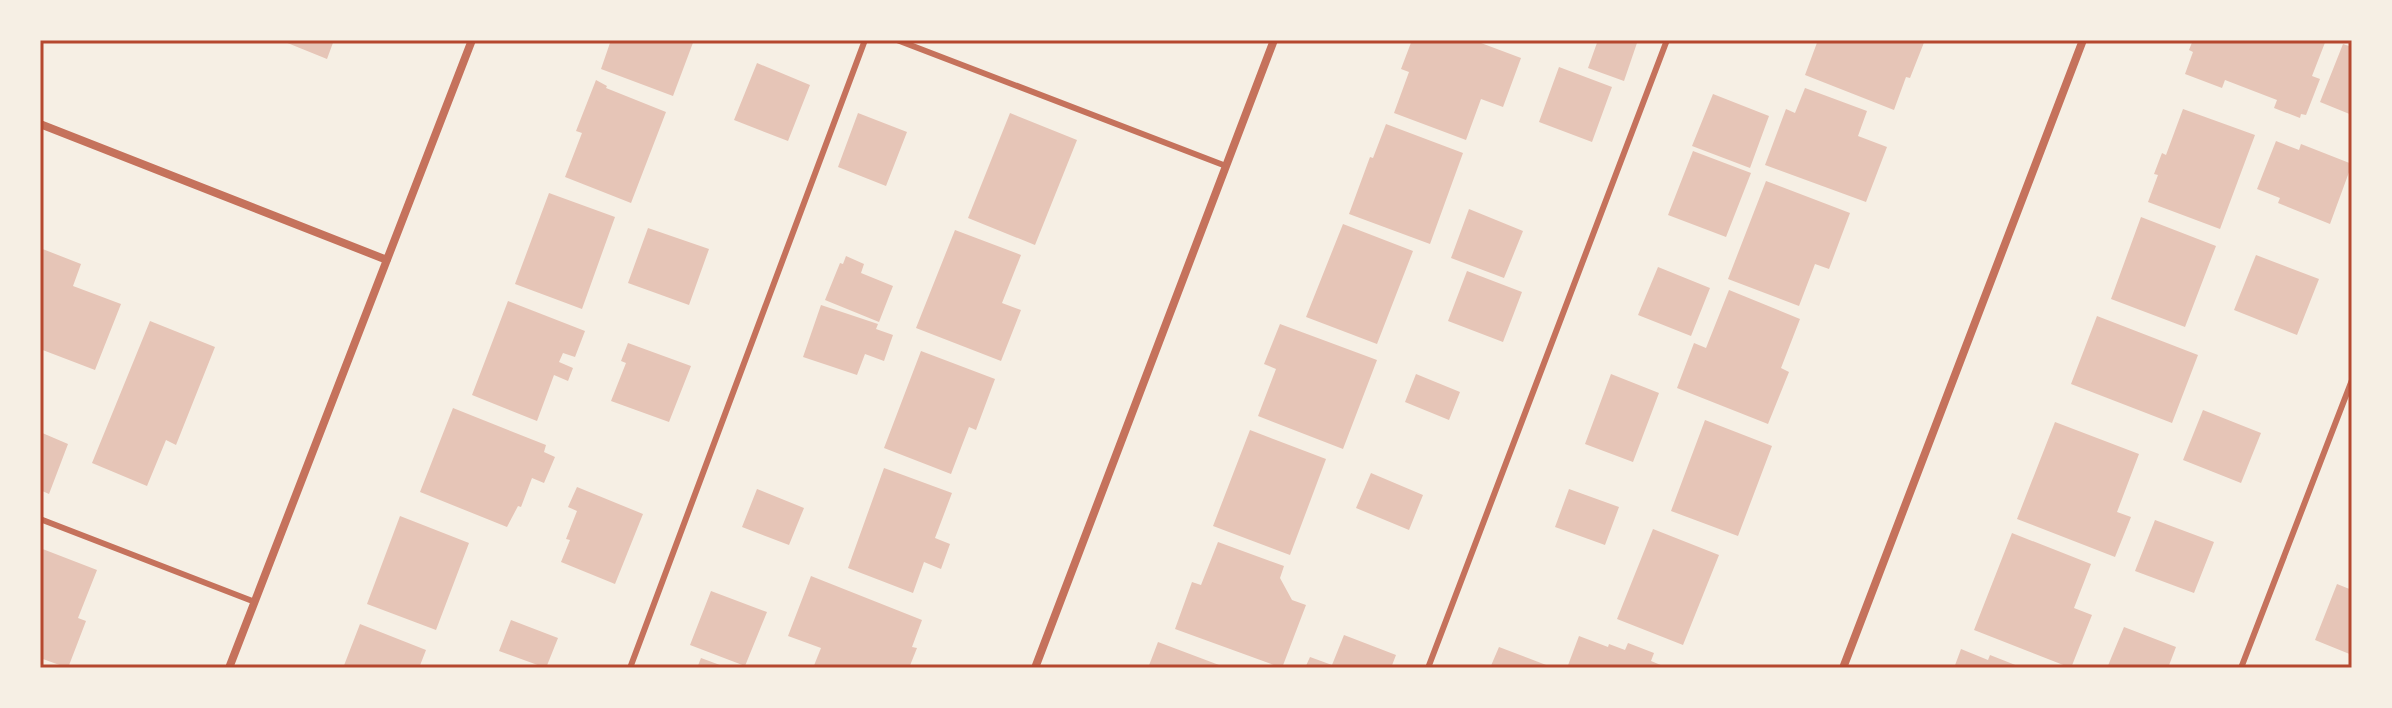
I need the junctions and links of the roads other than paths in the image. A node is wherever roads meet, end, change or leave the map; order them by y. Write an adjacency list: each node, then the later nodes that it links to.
1 (472, 40): 9 (street)
2 (865, 40): 14 (lane)
3 (897, 40): 8 (lane)
4 (1274, 40): 8 (street)
5 (1667, 40): 16 (lane)
6 (2083, 40): 17 (street)
7 (40, 124): 9 (street)
8 (1226, 166): 15 (street)
9 (387, 260): 12 (street)
10 (2352, 380): 18 (lane)
11 (40, 519): 12 (lane)
12 (255, 602): 13 (street)
13 (229, 668)
14 (630, 668)
15 (1035, 668)
16 (1428, 668)
17 (1843, 668)
18 (2241, 668)

